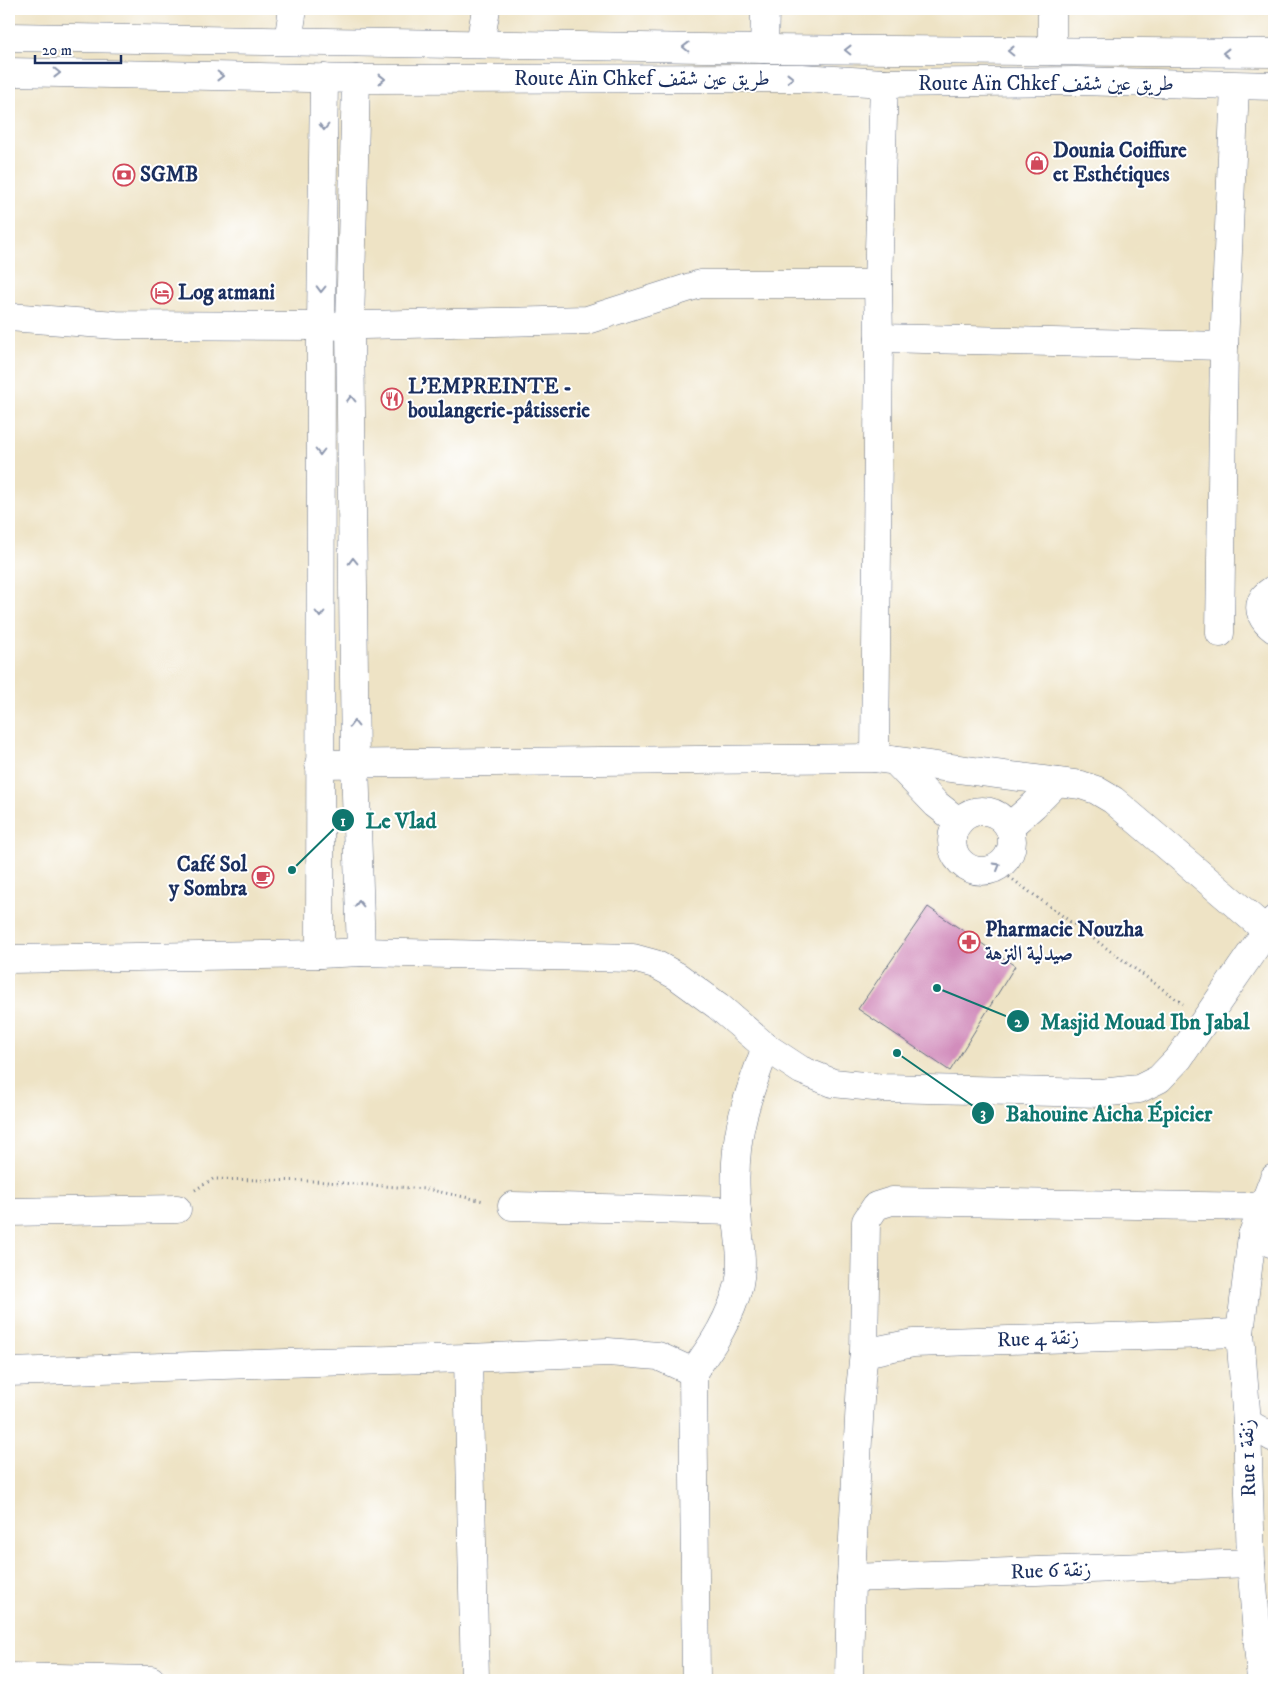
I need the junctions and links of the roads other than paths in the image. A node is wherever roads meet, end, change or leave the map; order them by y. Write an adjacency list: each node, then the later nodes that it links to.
1 (293, 9): 6 (street)
2 (486, 9): 7 (street)
3 (765, 9): 8 (street)
4 (1052, 9): 9 (street)
5 (9, 37): 6 (street, Route Aïn Chkef طريق عين شقف)
6 (288, 41): 7 (street, Route Aïn Chkef طريق عين شقف)
7 (480, 44): 8 (street, Route Aïn Chkef طريق عين شقف, one-way to 7)
8 (764, 49): 9 (street, Route Aïn Chkef طريق عين شقف, one-way to 8)
9 (1052, 51): 10 (street, Route Aïn Chkef طريق عين شقف, one-way to 9)
10 (1274, 53)
11 (9, 72): 12 (street, Route Aïn Chkef طريق عين شقف, one-way to 12)
12 (324, 78): 13 (street, Route Aïn Chkef طريق عين شقف); 20 (street, one-way to 20)
13 (356, 79): 14 (street, Route Aïn Chkef طريق عين شقف, one-way to 14); 19 (street)
14 (884, 83): 15 (street, Route Aïn Chkef طريق عين شقف); 17 (street)
15 (1235, 86): 16 (street, Route Aïn Chkef طريق عين شقف); 22 (street)
16 (1274, 86)
17 (878, 284): 19 (street); 21 (street)
18 (9, 317): 20 (street)
19 (350, 325): 20 (street); 28 (street, one-way to 19)
20 (321, 326): 27 (street, one-way to 27)
21 (879, 338): 22 (street); 26 (street)
22 (1224, 346): 25 (street)
23 (1274, 589): 24 (street)
24 (1274, 629)
25 (1220, 633)
26 (885, 760): 28 (street); 29 (street); 30 (street)
27 (319, 764): 28 (street); 34 (street)
28 (355, 764): 33 (street, one-way to 28)
29 (1056, 782): 31 (street); 32 (street)
30 (959, 822): 31 (street); 31 (street, one-way to 31)
31 (1009, 827)
32 (1271, 926): 36 (street)
33 (361, 952): 34 (street); 36 (street)
34 (320, 954): 35 (street)
35 (9, 959)
36 (766, 1047): 41 (street)
37 (1274, 1178): 39 (street, Rue 1 زنقة)
38 (512, 1206): 41 (street)
39 (1262, 1207): 43 (street, Rue 1 زنقة); 45 (street)
40 (177, 1209): 42 (street)
41 (737, 1211): 48 (street)
42 (9, 1212)
43 (1263, 1240): 44 (street, Rue 1 زنقة)
44 (1240, 1333): 45 (street, Rue 4 زنقة); 49 (street, Rue 1 زنقة)
45 (864, 1353): 52 (street)
46 (468, 1358): 47 (street); 48 (street); 55 (street)
47 (9, 1372)
48 (693, 1372): 56 (street)
49 (1247, 1423): 50 (street); 51 (street, Rue 1 زنقة)
50 (1274, 1438)
51 (1251, 1564): 52 (street, Rue 6 زنقة); 58 (street, Rue 1 زنقة)
52 (851, 1578): 57 (street)
53 (9, 1677): 54 (street)
54 (151, 1680)
55 (475, 1680)
56 (696, 1680)
57 (849, 1680)
58 (1261, 1680)

